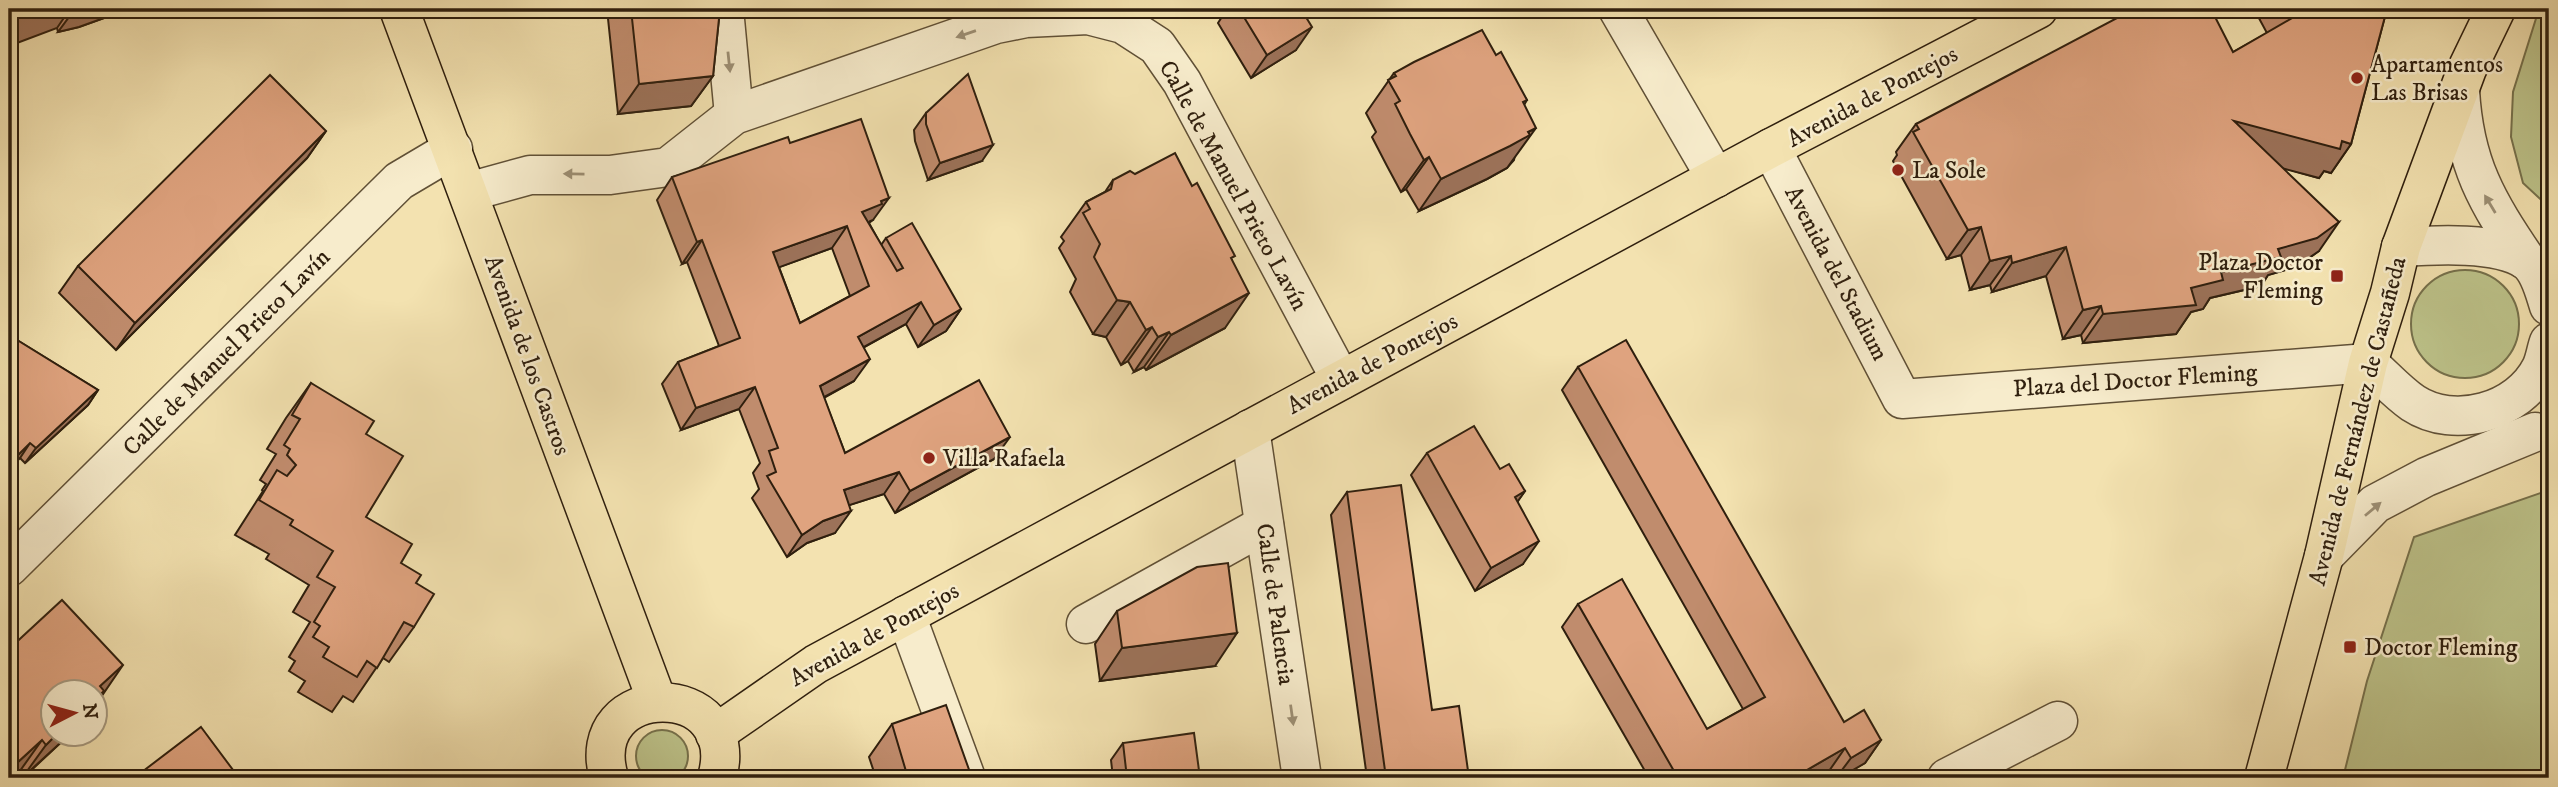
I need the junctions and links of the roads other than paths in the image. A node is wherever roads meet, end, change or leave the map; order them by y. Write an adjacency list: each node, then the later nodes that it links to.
1 (399, 9): 10 (main road, Avenida de los Castros)
2 (724, 9): 8 (street, one-way to 8)
3 (1618, 9): 11 (street)
4 (2038, 9): 9 (main road, Avenida de Pontejos)
5 (2473, 9): 7 (main road)
6 (2496, 9): 7 (main road)
7 (2464, 80): 13 (main road, Avenida de Fernández de Castañeda); 14 (street, one-way to 7)
8 (734, 115): 12 (street, Calle de Manuel Prieto Lavín, one-way to 12); 18 (street, Calle de Manuel Prieto Lavín, one-way to 8)
9 (1771, 148): 11 (main road, Avenida de Pontejos); 19 (street, Avenida del Stadium)
10 (453, 149): 12 (main road, Avenida de los Castros); 25 (street, Calle de Manuel Prieto Lavín)
11 (1716, 178): 18 (main road, Avenida de Pontejos)
12 (468, 192): 28 (main road, Avenida de los Castros)
13 (2401, 247): 14 (street); 17 (main road, Avenida de Fernández de Castañeda)
14 (2527, 261): 15 (street)
15 (2549, 306)
16 (2549, 342): 20 (street)
17 (2368, 363): 19 (street, Plaza del Doctor Fleming); 20 (street); 24 (main road, Avenida de Fernández de Castañeda)
18 (1341, 380): 21 (main road, Avenida de Pontejos)
19 (1902, 398)
20 (2444, 415): 22 (street)
21 (1250, 429): 23 (street, Calle de Palencia); 26 (main road, Avenida de Pontejos)
22 (2542, 432): 24 (street, one-way to 22)
23 (1264, 525): 27 (street); 34 (street, Calle de Palencia, one-way to 34)
24 (2324, 556): 36 (main road, Avenida de Fernández de Castañeda)
25 (9, 567)
26 (906, 615): 30 (main road, Avenida de Pontejos); 33 (street)
27 (1086, 624)
28 (657, 701): 30 (main road); 31 (main road)
29 (2058, 721): 35 (street)
30 (715, 734): 32 (main road)
31 (609, 778)
32 (717, 778)
33 (966, 778)
34 (1302, 778)
35 (1947, 778)
36 (2264, 778)

